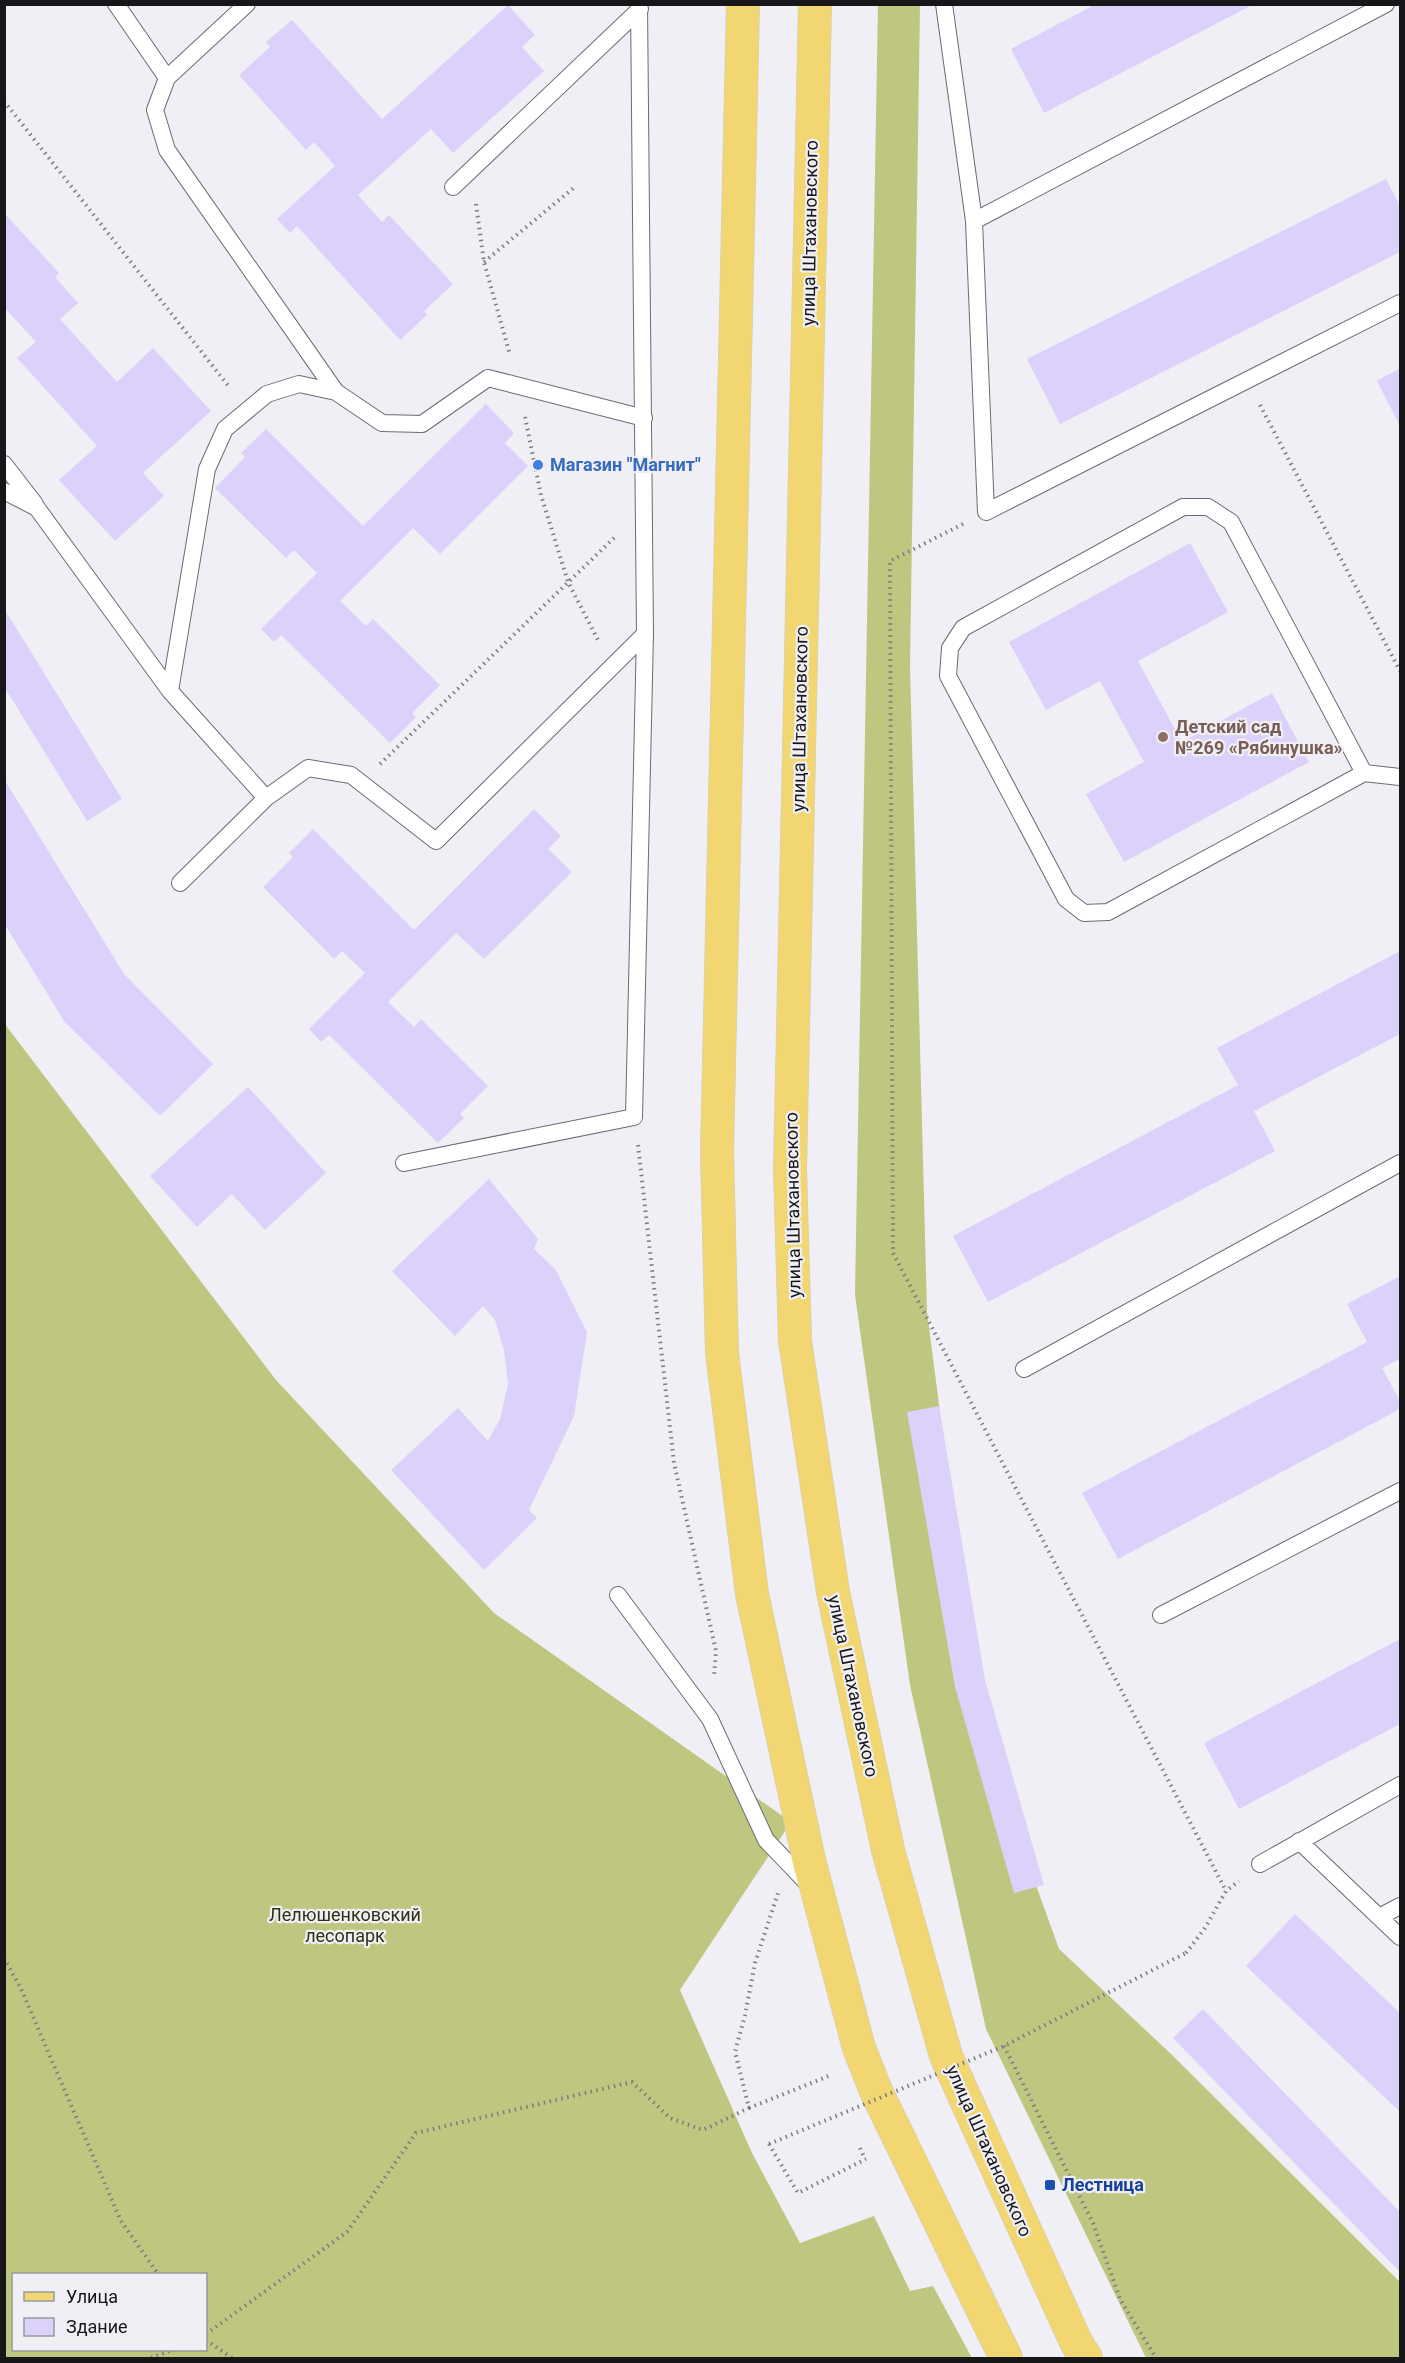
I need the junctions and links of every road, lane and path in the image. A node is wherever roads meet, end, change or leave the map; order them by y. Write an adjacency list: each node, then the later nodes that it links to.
1 (116, 4): 8 (lane)
2 (247, 4): 8 (lane)
3 (743, 4): 49 (main road)
4 (815, 4): 69 (main road, улица Штахановского)
5 (944, 4): 13 (lane)
6 (1386, 4): 13 (lane)
7 (640, 7): 10 (lane); 20 (lane)
8 (166, 78): 18 (lane)
9 (4, 100): 19 (path)
10 (471, 170): 12 (lane); 14 (path)
11 (576, 186): 14 (path)
12 (453, 187)
13 (974, 221): 25 (lane)
14 (484, 262): 17 (path)
15 (1401, 303): 16 (lane)
16 (1246, 381): 25 (lane); 29 (path)
17 (518, 386): 18 (lane); 20 (lane); 26 (path)
18 (336, 392): 19 (lane)
19 (248, 410): 30 (lane)
20 (644, 418): 24 (lane)
21 (4, 464): 23 (lane)
22 (4, 491): 23 (lane)
23 (37, 508): 30 (lane)
24 (645, 508): 26 (path); 27 (lane)
25 (986, 512): 48 (path)
26 (568, 582): 28 (path); 33 (path)
27 (645, 634): 28 (lane); 36 (lane)
28 (612, 667): 33 (lane)
29 (1401, 671)
30 (170, 692): 34 (lane)
31 (1365, 773): 31 (lane); 32 (lane)
32 (1401, 777)
33 (360, 782): 34 (lane)
34 (266, 798): 35 (lane)
35 (180, 883)
36 (634, 1117): 37 (lane); 43 (path)
37 (404, 1163)
38 (1401, 1163): 39 (lane)
39 (1024, 1370)
40 (1401, 1491): 42 (lane)
41 (618, 1595): 43 (lane)
42 (1161, 1615)
43 (710, 1719): 49 (lane)
44 (1401, 1785): 45 (lane)
45 (1299, 1841): 46 (lane); 51 (lane)
46 (1260, 1864): 48 (path)
47 (779, 1889): 57 (path)
48 (1226, 1891): 54 (path, bridge)
49 (818, 1894): 68 (main road)
50 (1401, 1906): 51 (lane)
51 (1379, 1917): 52 (lane)
52 (1401, 1937)
53 (4, 1958): 62 (path)
54 (1004, 2046): 61 (path, bridge); 70 (path)
55 (835, 2085): 57 (path)
56 (843, 2106): 58 (path)
57 (749, 2108): 63 (path)
58 (848, 2117)
59 (856, 2138): 61 (path)
60 (871, 2156): 61 (path)
61 (865, 2159)
62 (157, 2273)
63 (207, 2333)
64 (207, 2341): 67 (path)
65 (167, 2351): 66 (path)
66 (151, 2358)
67 (232, 2358)
68 (1006, 2358)
69 (1086, 2358)
70 (1156, 2358)

